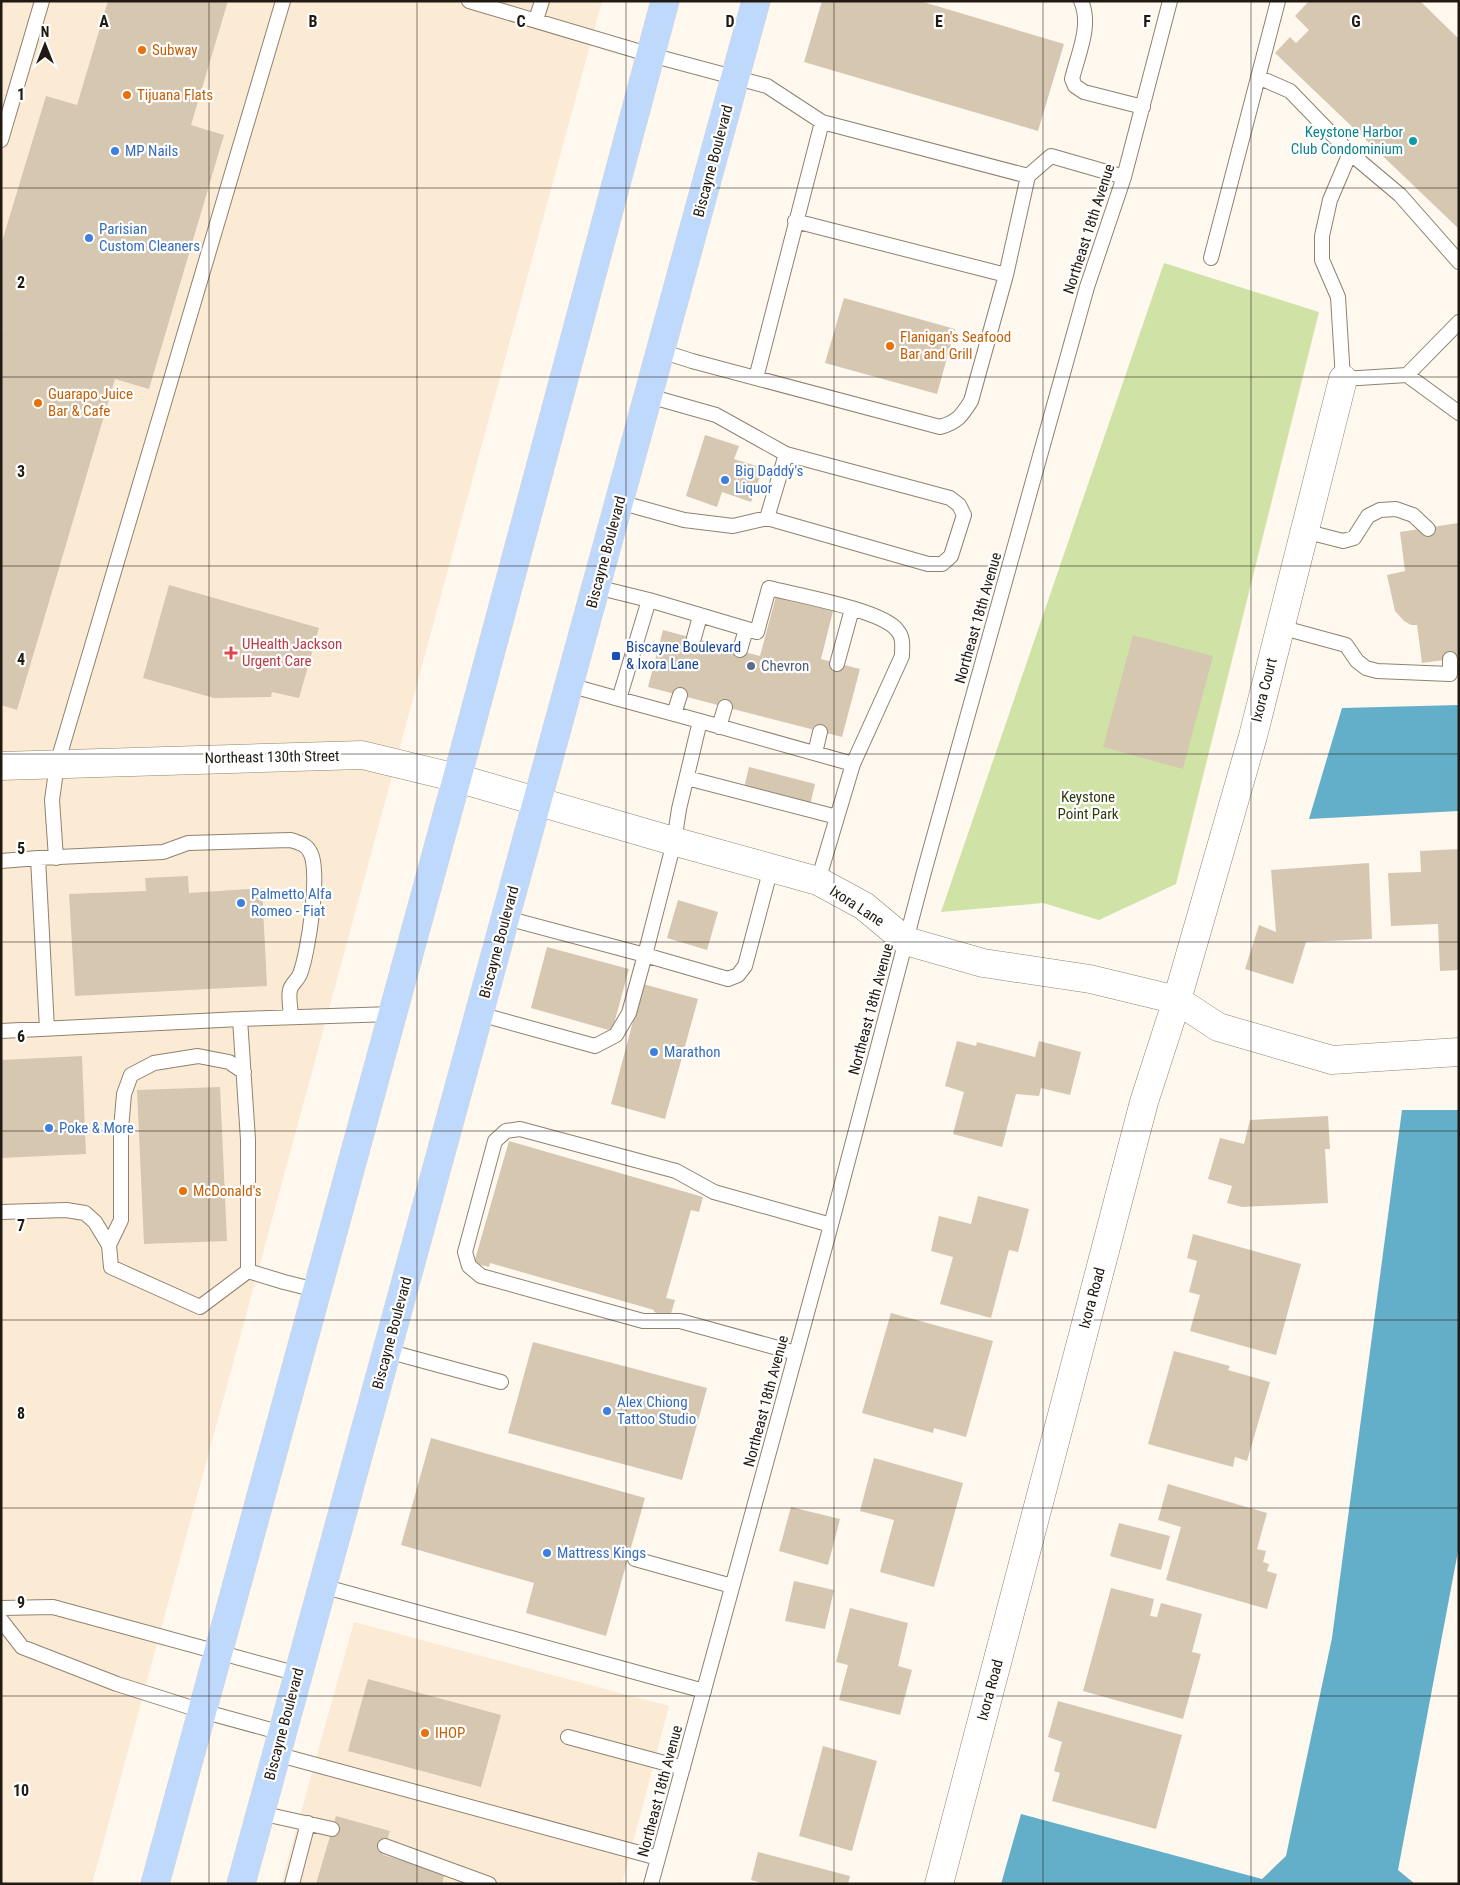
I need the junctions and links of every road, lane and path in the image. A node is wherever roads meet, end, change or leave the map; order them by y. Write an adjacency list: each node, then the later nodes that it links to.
1 (42, 1): 16 (lane)
2 (283, 1): 55 (lane)
3 (469, 1): 10 (lane)
4 (542, 1): 10 (lane)
5 (666, 1): 11 (main road)
6 (756, 1): 13 (main road, Biscayne Boulevard)
7 (1082, 1): 14 (lane)
8 (1170, 1): 14 (lane, Northeast 18th Avenue)
9 (1278, 1): 12 (lane)
10 (536, 20): 11 (lane)
11 (651, 54): 13 (lane); 58 (main road)
12 (1258, 77): 17 (lane); 21 (lane)
13 (736, 78): 15 (lane); 25 (main road, Biscayne Boulevard)
14 (1143, 107): 19 (lane, Northeast 18th Avenue)
15 (822, 122): 18 (lane); 20 (lane)
16 (1, 140)
17 (1350, 154): 22 (lane); 28 (lane)
18 (1028, 176): 19 (lane); 23 (lane)
19 (1124, 177): 69 (lane, Northeast 18th Avenue)
20 (795, 221): 23 (lane); 27 (lane)
21 (1211, 258)
22 (1459, 262)
23 (1006, 275): 27 (lane)
24 (1459, 322): 26 (lane)
25 (661, 351): 27 (lane); 29 (main road, Biscayne Boulevard)
26 (1407, 375): 28 (lane); 30 (lane)
27 (756, 378)
28 (1343, 379): 35 (street, Ixora Court)
29 (649, 396): 31 (lane); 32 (main road, Biscayne Boulevard)
30 (1458, 410)
31 (786, 454): 33 (lane); 33 (lane)
32 (620, 502): 33 (lane); 36 (main road, Biscayne Boulevard)
33 (768, 518)
34 (1428, 529): 35 (lane)
35 (1304, 531): 40 (street, Ixora Court)
36 (596, 587): 37 (lane); 46 (main road, Biscayne Boulevard)
37 (649, 600): 39 (lane); 48 (lane)
38 (852, 609): 41 (lane); 45 (lane); 56 (lane)
39 (700, 616): 41 (lane); 42 (lane)
40 (1280, 627): 44 (lane); 71 (street, Ixora Court)
41 (746, 629): 43 (lane)
42 (694, 638)
43 (740, 650)
44 (1450, 659)
45 (837, 664)
46 (569, 685): 48 (lane); 60 (main road, Biscayne Boulevard)
47 (680, 695): 50 (lane)
48 (620, 699): 50 (lane)
49 (725, 707): 52 (lane)
50 (674, 714): 51 (lane)
51 (700, 721): 52 (lane); 59 (lane)
52 (719, 727): 54 (lane)
53 (820, 732): 54 (lane)
54 (815, 753): 56 (lane)
55 (57, 764): 57 (street, Northeast 130th Street); 58 (street, Northeast 130th Street); 64 (lane)
56 (853, 764): 61 (lane)
57 (1, 766)
58 (457, 778): 60 (street, Northeast 130th Street); 72 (main road)
59 (687, 778): 61 (lane); 62 (lane)
60 (537, 803): 62 (street, Ixora Lane); 68 (main road, Biscayne Boulevard)
61 (837, 817): 67 (lane)
62 (674, 842): 66 (street, Ixora Lane); 70 (lane)
63 (38, 858): 64 (lane); 65 (lane); 76 (lane)
64 (56, 858): 74 (lane)
65 (1, 861)
66 (771, 868): 67 (street, Ixora Lane); 70 (lane)
67 (818, 881): 69 (street, Ixora Lane)
68 (506, 918): 70 (lane); 73 (main road, Biscayne Boulevard)
69 (906, 941): 71 (street, Ixora Lane); 81 (lane, Northeast 18th Avenue)
70 (645, 955): 73 (lane)
71 (1177, 1000): 78 (street); 110 (street, Ixora Road)
72 (392, 1014): 74 (lane); 84 (main road)
73 (479, 1014): 85 (main road, Biscayne Boulevard)
74 (291, 1017): 75 (lane)
75 (240, 1019): 76 (lane); 79 (lane)
76 (47, 1029): 77 (lane)
77 (1, 1031)
78 (1459, 1052)
79 (244, 1072): 82 (lane); 83 (lane)
80 (1, 1212): 82 (lane)
81 (831, 1225): 86 (lane, Northeast 18th Avenue); 86 (lane)
82 (109, 1245): 83 (lane)
83 (248, 1271): 84 (lane)
84 (316, 1290): 93 (main road)
85 (387, 1351): 87 (lane); 89 (main road, Biscayne Boulevard)
86 (796, 1353): 90 (lane, Northeast 18th Avenue)
87 (501, 1382)
88 (635, 1559): 90 (lane)
89 (322, 1586): 94 (main road, Biscayne Boulevard); 95 (lane)
90 (732, 1586): 95 (lane, Northeast 18th Avenue)
91 (1, 1608): 93 (lane)
92 (1, 1620): 96 (lane)
93 (217, 1653): 94 (lane); 96 (main road)
94 (298, 1674): 98 (main road, Biscayne Boulevard)
95 (704, 1690): 99 (lane, Northeast 18th Avenue)
96 (202, 1711): 98 (lane); 105 (main road)
97 (568, 1737): 99 (lane)
98 (279, 1744): 100 (main road, Biscayne Boulevard); 104 (lane)
99 (683, 1768): 104 (lane, Northeast 18th Avenue)
100 (260, 1813): 101 (lane); 106 (main road, Biscayne Boulevard)
101 (308, 1823): 102 (lane); 107 (lane)
102 (332, 1829)
103 (385, 1846): 108 (lane)
104 (658, 1858): 109 (lane, Northeast 18th Avenue)
105 (155, 1884)
106 (241, 1884)
107 (292, 1884)
108 (489, 1884)
109 (651, 1884)
110 (939, 1884)

